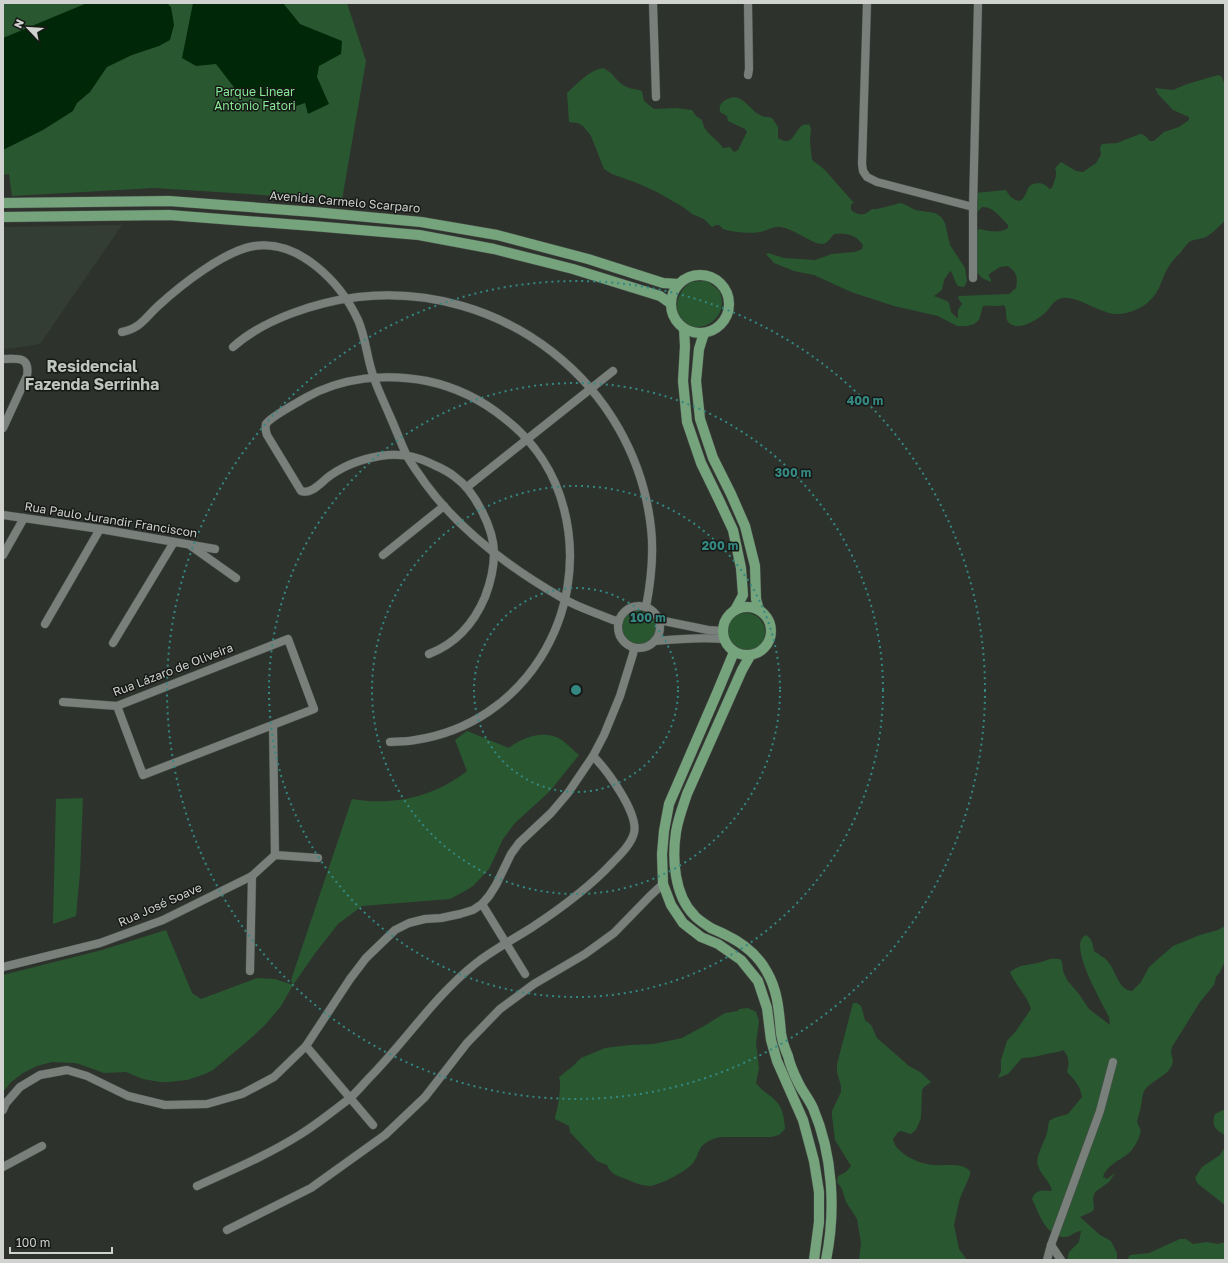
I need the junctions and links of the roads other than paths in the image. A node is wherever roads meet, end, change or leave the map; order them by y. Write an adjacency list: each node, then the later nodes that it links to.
1 (653, 3): 6 (street)
2 (748, 3): 5 (street)
3 (867, 3): 8 (street)
4 (978, 3): 8 (street)
5 (748, 75)
6 (656, 97)
7 (3, 203): 11 (main road, Avenida Carmelo Scarparo)
8 (973, 207): 10 (street)
9 (3, 217): 13 (main road)
10 (973, 278)
11 (678, 284): 13 (main road); 16 (main road)
12 (346, 298): 15 (street); 17 (street); 20 (street); 21 (street)
13 (670, 303): 14 (main road)
14 (684, 329): 16 (main road); 39 (main road)
15 (122, 332)
16 (704, 333): 40 (main road)
17 (233, 347)
18 (3, 359): 22 (street)
19 (613, 371): 21 (street)
20 (374, 377): 23 (street); 24 (street); 24 (street)
21 (591, 389): 23 (street); 38 (street)
22 (3, 428)
23 (528, 439): 25 (street); 37 (street)
24 (406, 455): 25 (street); 26 (street)
25 (467, 488): 33 (street)
26 (444, 506): 33 (street); 35 (street)
27 (3, 515): 28 (street, Rua Paulo Jurandir Franciscon)
28 (24, 518): 29 (street, Rua Paulo Jurandir Franciscon); 34 (street)
29 (100, 530): 30 (street, Rua Paulo Jurandir Franciscon); 43 (street)
30 (174, 542): 31 (street, Rua Paulo Jurandir Franciscon); 46 (street)
31 (189, 545): 32 (street, Rua Paulo Jurandir Franciscon); 36 (street)
32 (215, 550)
33 (494, 552): 37 (street); 49 (street)
34 (3, 555)
35 (383, 555)
36 (236, 578)
37 (565, 600): 42 (street); 54 (street)
38 (646, 607): 41 (street); 42 (street)
39 (735, 610): 40 (main road); 44 (main road)
40 (759, 610): 50 (main road)
41 (659, 620): 44 (street); 45 (street)
42 (619, 621): 47 (street)
43 (45, 624)
44 (723, 635): 45 (street); 48 (main road)
45 (655, 641): 47 (street)
46 (113, 643)
47 (634, 648): 55 (street)
48 (734, 652): 50 (main road); 59 (main road)
49 (429, 654)
50 (750, 656): 76 (main road)
51 (63, 702): 52 (street, Rua Lázaro de Oliveira)
52 (117, 706): 53 (street); 53 (street, Rua Lázaro de Oliveira)
53 (273, 725): 56 (street)
54 (390, 742)
55 (592, 756): 60 (street); 61 (street)
56 (275, 855): 57 (street); 58 (street, Rua José Soave)
57 (318, 858)
58 (252, 876): 62 (street, Rua José Soave); 63 (street)
59 (663, 884): 73 (street); 75 (main road)
60 (482, 904): 61 (street); 65 (street)
61 (506, 942): 64 (street); 67 (street)
62 (3, 967)
63 (250, 971)
64 (525, 974)
65 (306, 1046): 67 (street); 68 (street)
66 (1113, 1062): 74 (street)
67 (350, 1098): 69 (street); 72 (street)
68 (3, 1110)
69 (373, 1125)
70 (42, 1146): 71 (street)
71 (3, 1167)
72 (197, 1186)
73 (227, 1230)
74 (1051, 1244): 77 (street); 78 (street)
75 (814, 1260)
76 (826, 1260)
77 (1047, 1260)
78 (1061, 1260)

